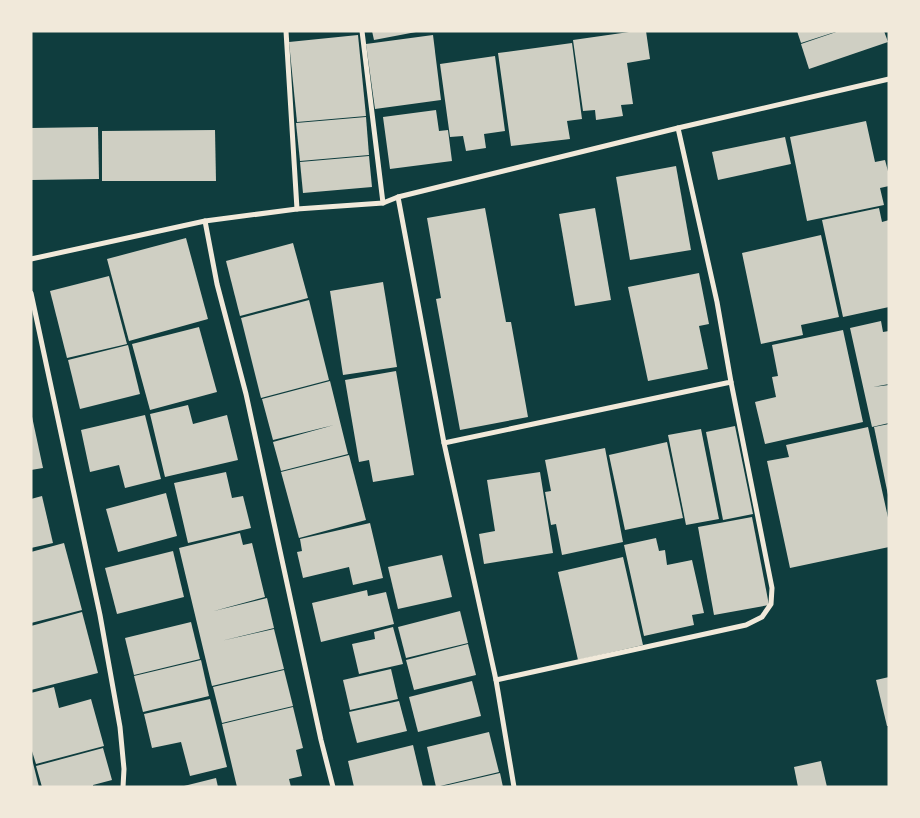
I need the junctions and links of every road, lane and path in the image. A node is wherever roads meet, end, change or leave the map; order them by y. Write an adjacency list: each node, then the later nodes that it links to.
1 (286, 31): 7 (street)
2 (362, 31): 6 (street)
3 (889, 79): 4 (street)
4 (678, 128): 5 (street); 11 (street)
5 (398, 197): 6 (street); 12 (street)
6 (383, 203): 7 (street)
7 (296, 209): 8 (street)
8 (205, 221): 9 (street); 15 (street)
9 (31, 259)
10 (31, 293): 14 (street)
11 (731, 382): 12 (street); 13 (street)
12 (444, 443): 13 (street)
13 (496, 680): 16 (street)
14 (123, 787)
15 (333, 787)
16 (514, 787)

